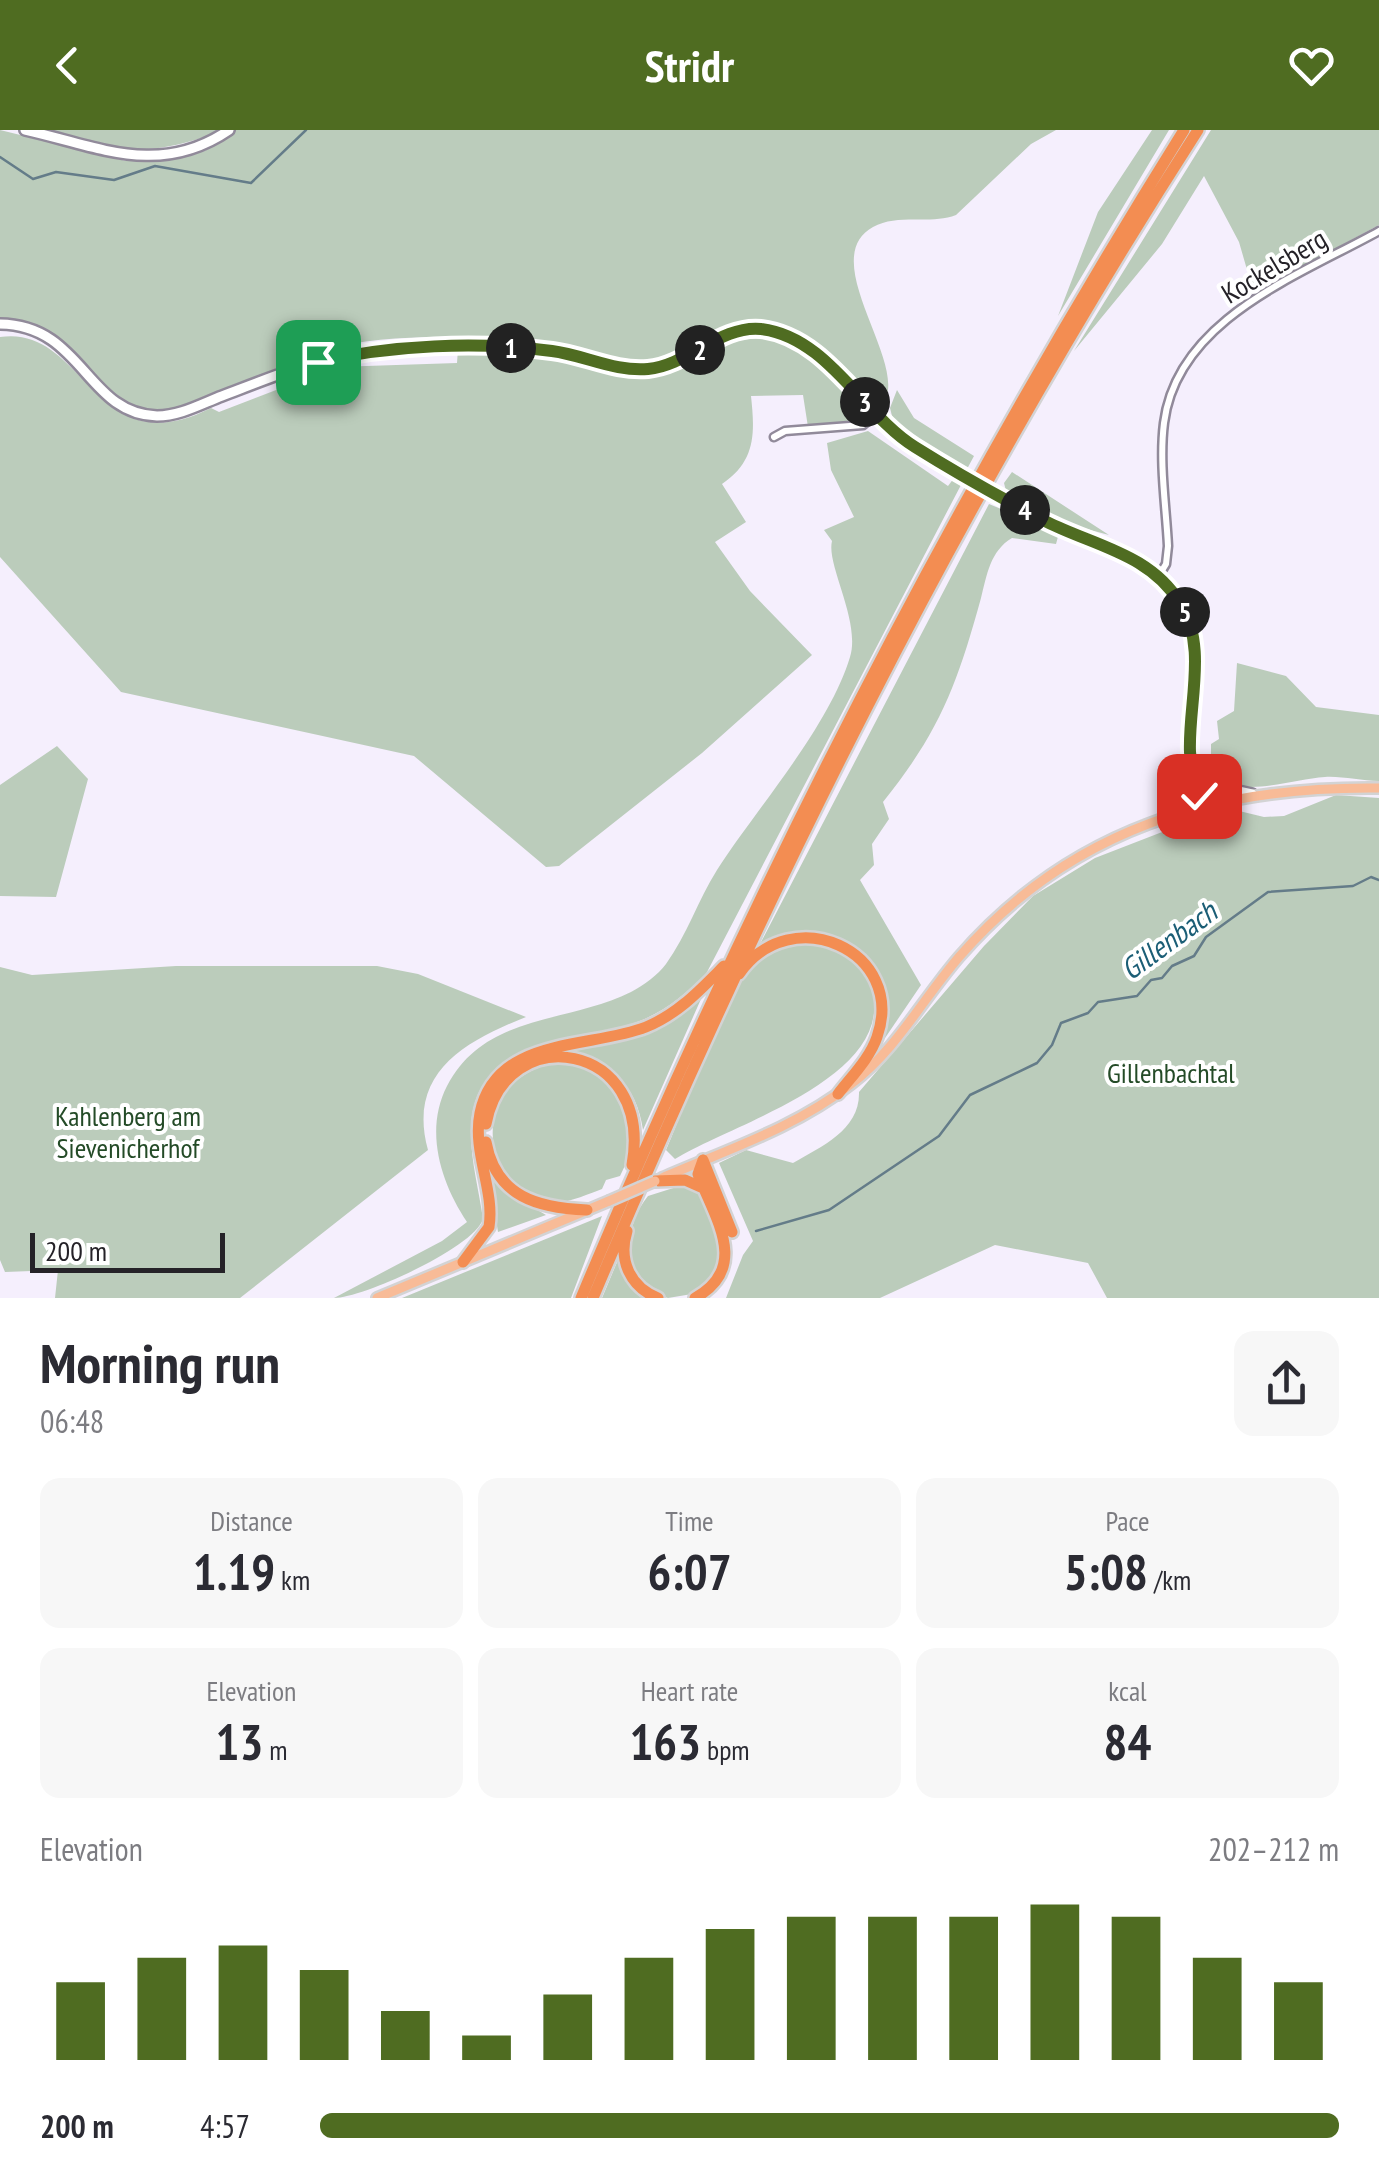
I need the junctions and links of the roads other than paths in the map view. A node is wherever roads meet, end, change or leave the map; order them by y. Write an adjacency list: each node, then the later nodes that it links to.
1 (25, 130): 2 (main road)
2 (229, 130)
3 (1184, 130): 17 (highway)
4 (1198, 130): 18 (highway)
5 (1379, 231): 9 (street, Kockelsberg)
6 (0, 324): 7 (main road)
7 (876, 414): 8 (street); 9 (main road, bridge)
8 (774, 438)
9 (1158, 576): 10 (main road)
10 (1190, 754): 11 (main road); 15 (main road)
11 (1194, 772): 14 (main road); 15 (main road)
12 (1379, 788): 13 (main road)
13 (1302, 790): 14 (main road); 16 (main road)
14 (1252, 794): 15 (main road)
15 (1191, 809): 16 (main road)
16 (1133, 829): 19 (main road)
17 (730, 959): 22 (highway); 25 (highway)
18 (726, 994): 19 (highway); 21 (highway)
19 (838, 1094): 20 (main road)
20 (703, 1160): 21 (main road); 23 (highway); 31 (highway)
21 (650, 1178): 23 (highway); 24 (main road, bridge); 28 (highway); 29 (highway)
22 (630, 1183): 24 (highway); 27 (highway)
23 (703, 1188): 30 (highway)
24 (587, 1210): 25 (main road)
25 (463, 1262): 26 (main road)
26 (377, 1298)
27 (582, 1298)
28 (592, 1298)
29 (658, 1298)
30 (695, 1298)
31 (710, 1298)

